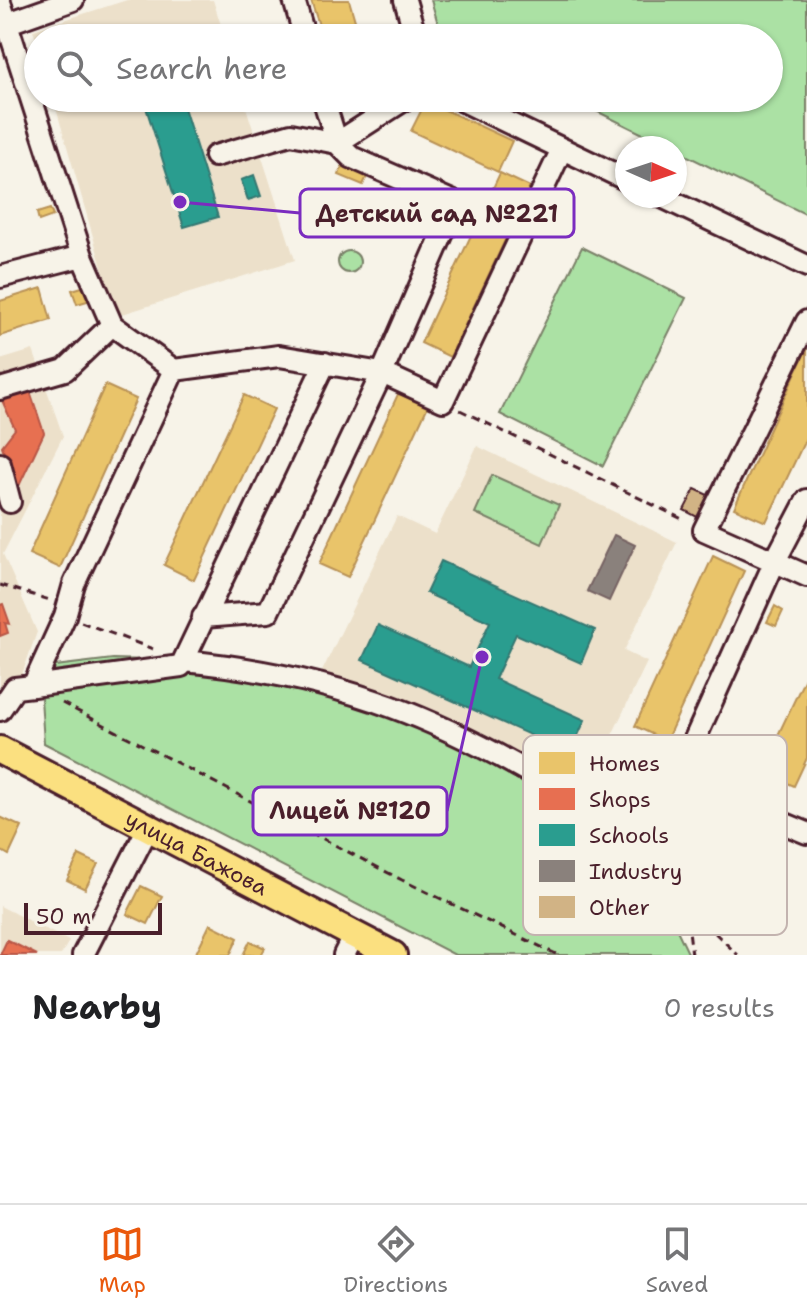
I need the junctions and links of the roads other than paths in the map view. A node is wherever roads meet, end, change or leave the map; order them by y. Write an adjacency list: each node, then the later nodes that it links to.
1 (73, 0): 5 (street)
2 (294, 0): 6 (street)
3 (405, 0): 7 (street)
4 (0, 2): 5 (street)
5 (4, 24): 8 (street)
6 (301, 24)
7 (412, 24)
8 (24, 83)
9 (34, 112): 18 (street)
10 (327, 112): 13 (street)
11 (385, 112): 13 (street)
12 (486, 112): 14 (street)
13 (337, 143): 15 (street); 25 (street)
14 (562, 149): 16 (street); 25 (street)
15 (215, 156)
16 (615, 174)
17 (685, 208): 19 (street)
18 (82, 256): 20 (street); 22 (street)
19 (807, 266)
20 (0, 277)
21 (807, 321): 30 (street)
22 (112, 325): 24 (street); 26 (street)
23 (325, 363): 24 (street); 25 (street); 32 (street)
24 (174, 370): 34 (street)
25 (382, 373): 32 (street)
26 (0, 389)
27 (0, 464): 29 (street)
28 (807, 500): 30 (street)
29 (10, 502)
30 (775, 561): 31 (street); 36 (street)
31 (807, 576)
32 (203, 617): 33 (street)
33 (184, 661): 34 (street); 38 (street)
34 (31, 686): 35 (street)
35 (0, 710)
36 (697, 735)
37 (0, 750): 40 (main road, улица Бажова)
38 (523, 768)
39 (787, 822): 41 (street)
40 (148, 828): 42 (main road, улица Бажова); 43 (street)
41 (806, 830)
42 (349, 945): 44 (main road, улица Бажова)
43 (83, 955)
44 (393, 955)

